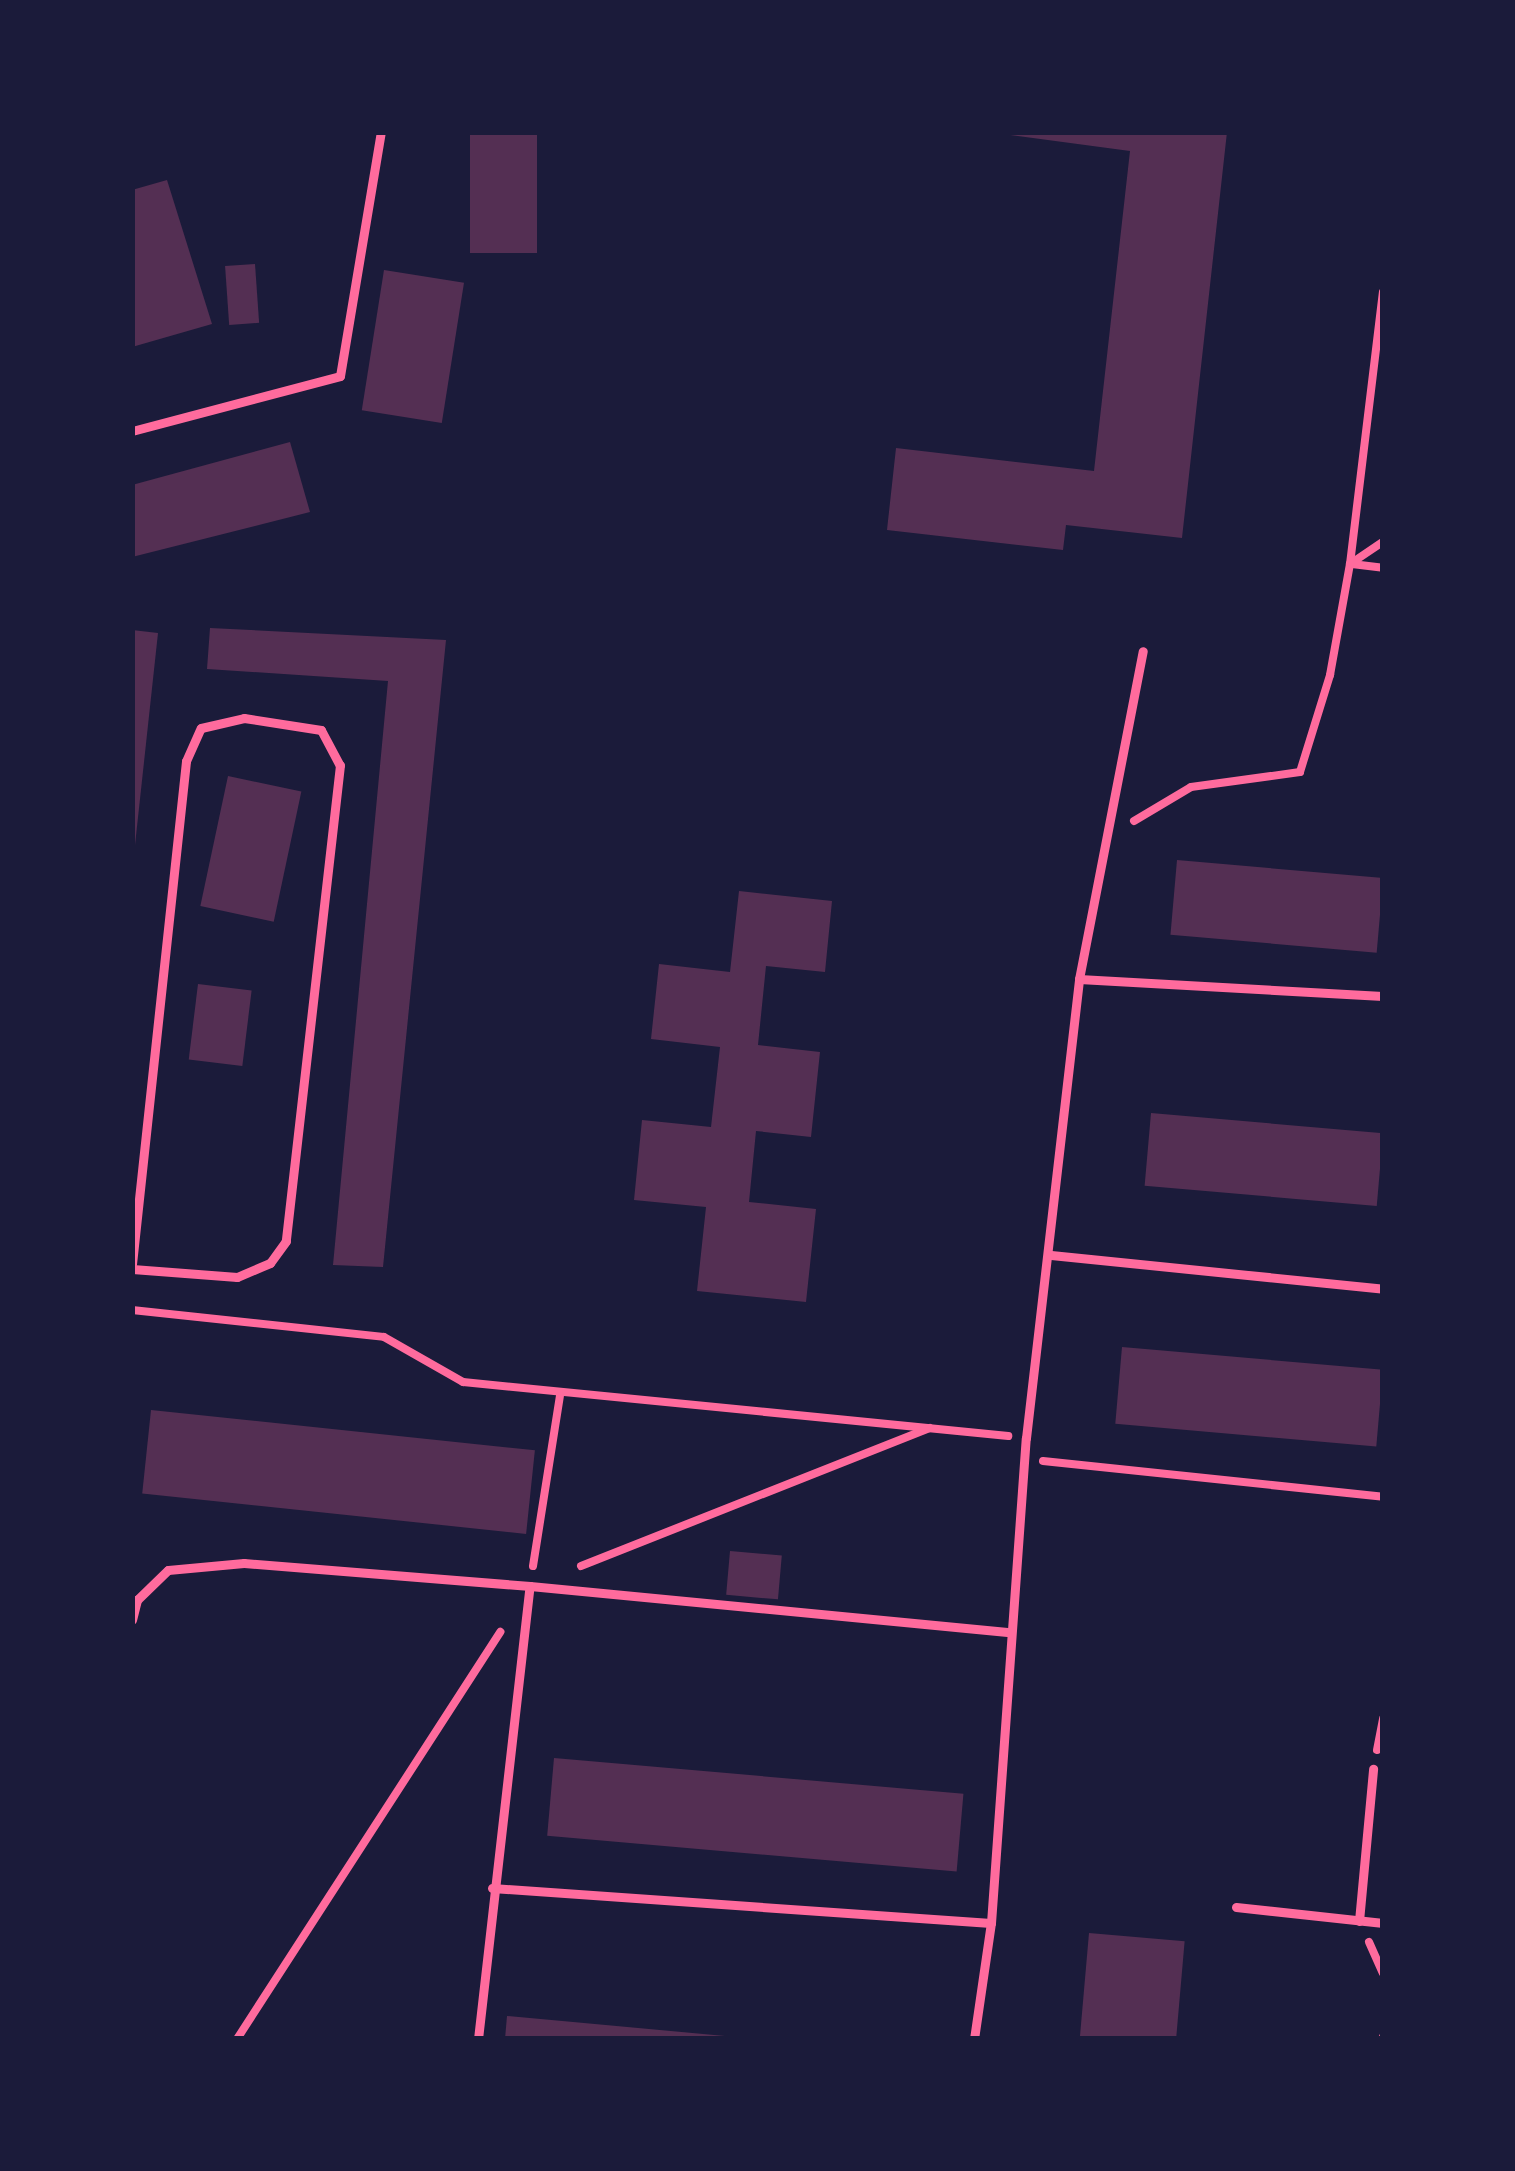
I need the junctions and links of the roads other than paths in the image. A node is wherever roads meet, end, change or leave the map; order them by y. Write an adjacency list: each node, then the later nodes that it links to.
1 (381, 132): 2 (lane)
2 (132, 430)
3 (1143, 651): 4 (lane)
4 (1079, 979): 5 (lane); 6 (lane)
5 (1383, 996)
6 (1051, 1255): 8 (lane); 11 (lane)
7 (132, 1267): 7 (lane)
8 (1383, 1289)
9 (530, 1586): 10 (lane); 11 (lane); 13 (lane)
10 (132, 1620)
11 (1010, 1632): 16 (lane)
12 (1373, 1769): 15 (lane)
13 (492, 1888): 16 (lane); 18 (lane)
14 (1236, 1907): 15 (lane)
15 (1359, 1921): 17 (lane)
16 (991, 1922): 19 (lane)
17 (1383, 1923)
18 (478, 2039)
19 (974, 2039)

